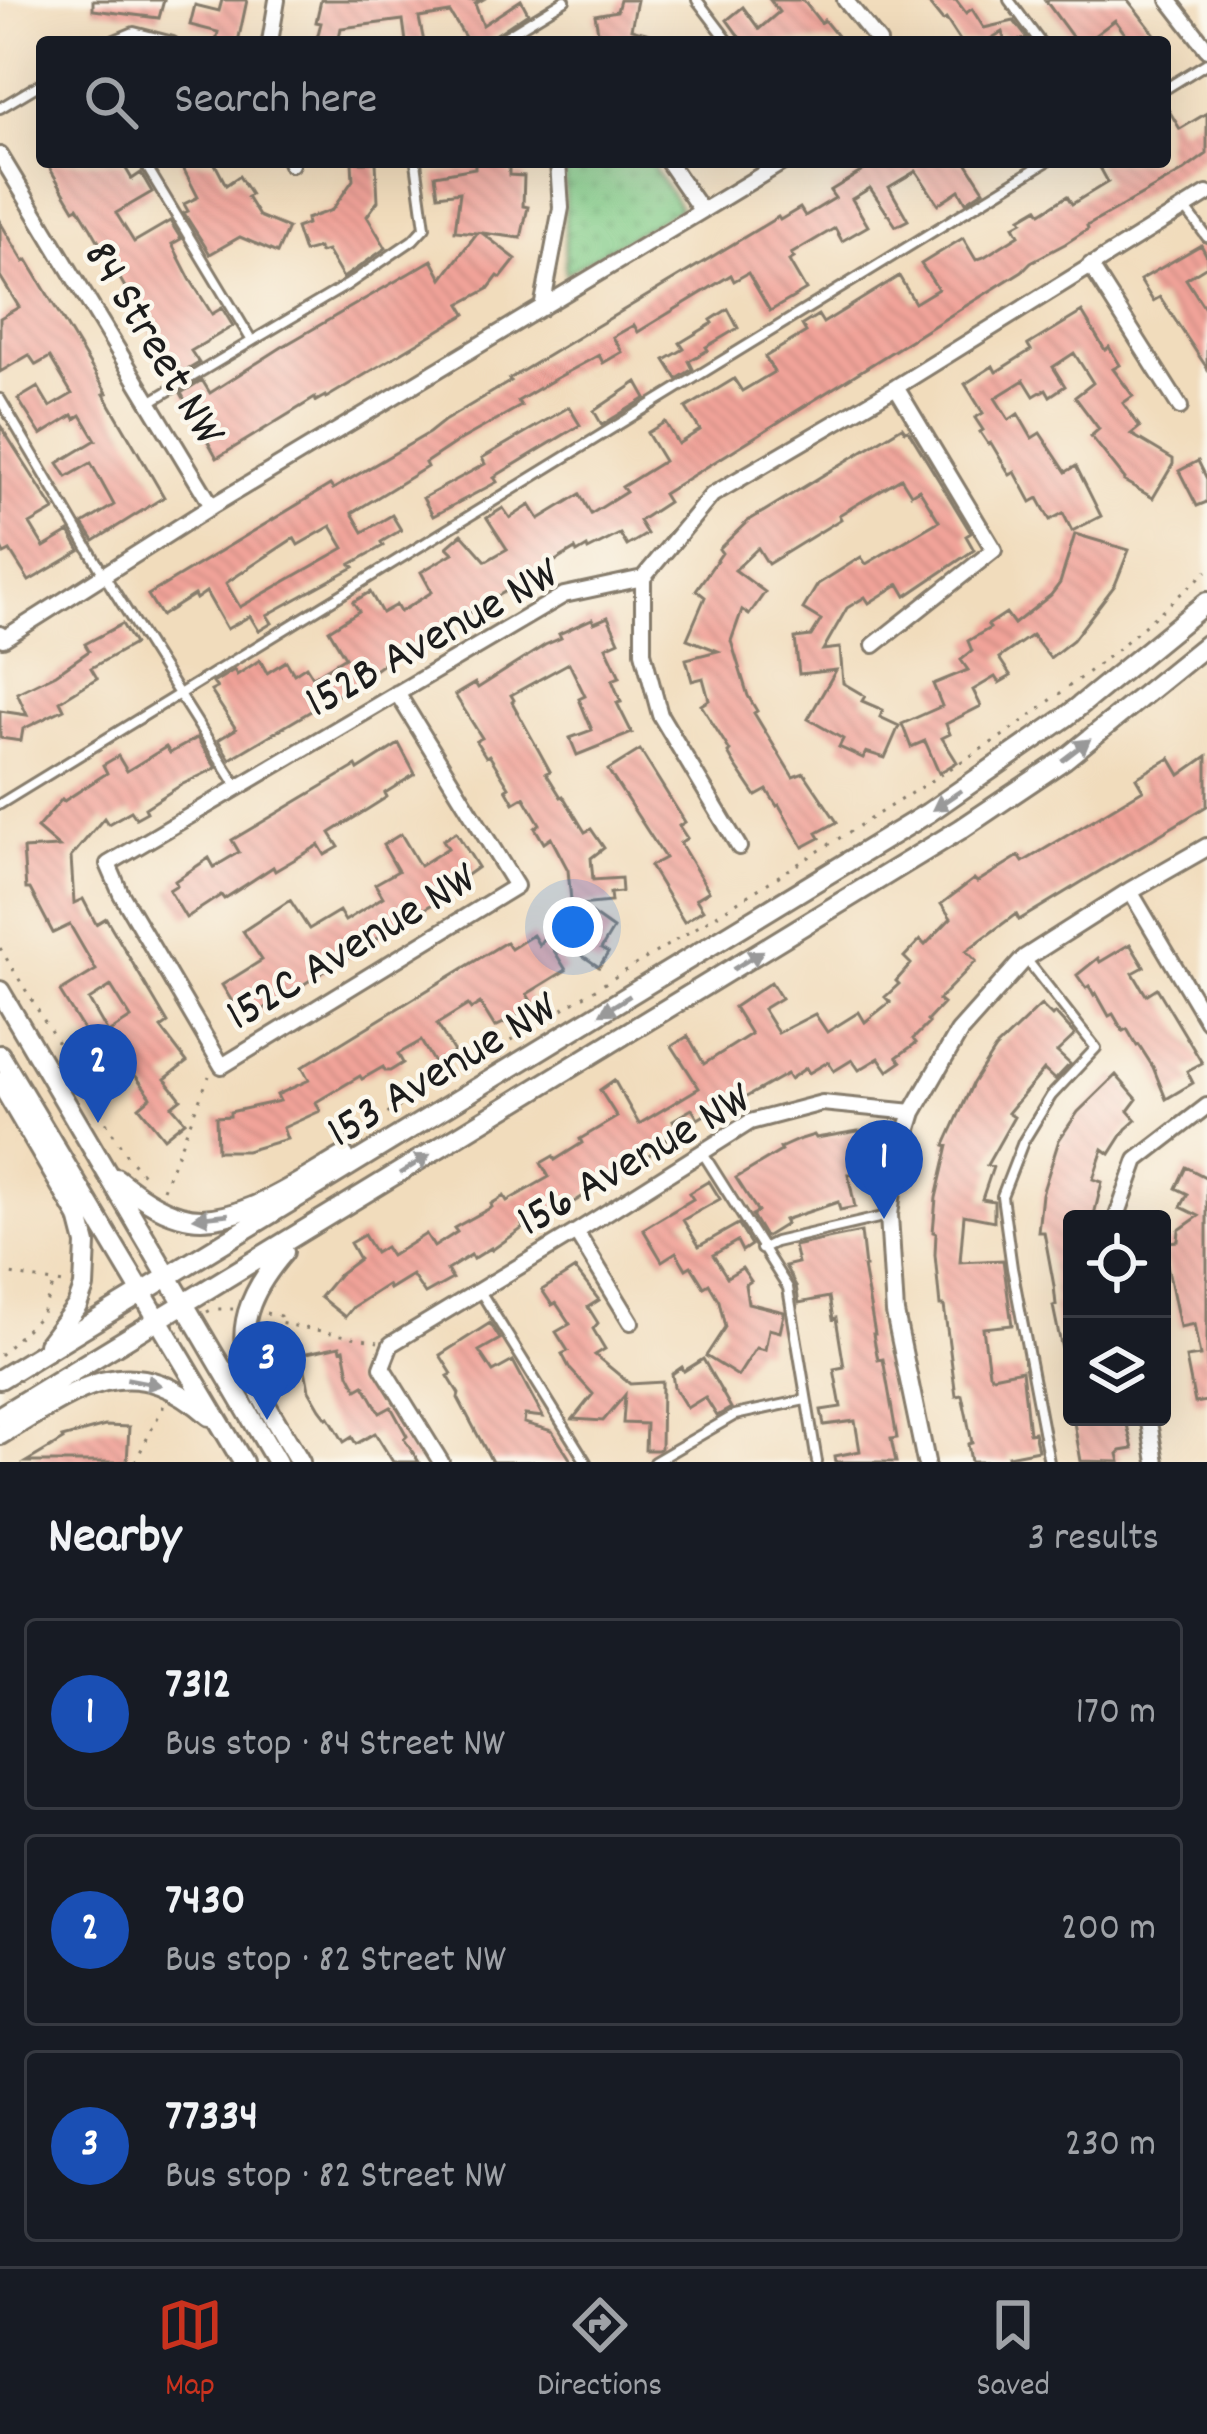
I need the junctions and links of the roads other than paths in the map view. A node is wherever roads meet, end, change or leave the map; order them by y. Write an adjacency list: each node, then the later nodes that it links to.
1 (277, 0): 7 (street)
2 (566, 0): 8 (lane)
3 (697, 0): 9 (lane)
4 (845, 0): 10 (street)
5 (1009, 0): 11 (lane)
6 (1169, 0): 12 (street)
7 (271, 36)
8 (506, 36)
9 (724, 36)
10 (874, 36)
11 (1036, 36)
12 (1207, 49)
13 (1207, 63): 14 (lane)
14 (1171, 85)
15 (36, 87): 16 (lane)
16 (0, 108)
17 (0, 154): 33 (street, 84 Street NW)
18 (148, 168): 30 (lane)
19 (417, 168): 30 (lane)
20 (558, 168): 29 (street)
21 (672, 168): 26 (street)
22 (772, 168): 26 (street)
23 (1036, 168): 43 (lane)
24 (1207, 194): 25 (street)
25 (1185, 207): 27 (lane); 28 (street)
26 (701, 210): 29 (street)
27 (1207, 237)
28 (1090, 265): 31 (street); 34 (street)
29 (542, 308): 35 (street)
30 (252, 340): 33 (lane)
31 (896, 387): 37 (street); 41 (street)
32 (0, 399): 36 (lane)
33 (149, 402): 35 (street, 84 Street NW)
34 (1180, 406)
35 (212, 506): 36 (street)
36 (104, 575): 39 (street); 43 (lane)
37 (643, 578): 42 (street, 152B Avenue NW); 47 (street)
38 (1207, 602): 55 (main road, 153 Avenue NW, one-way to 55)
39 (2, 636)
40 (1207, 644): 62 (main road, 153 Avenue NW, one-way to 40)
41 (874, 645)
42 (397, 693): 44 (street, 152B Avenue NW); 53 (street, 152C Avenue NW)
43 (178, 695): 44 (lane); 45 (lane)
44 (238, 787): 53 (street, 152B Avenue NW)
45 (0, 804)
46 (1207, 847): 48 (street)
47 (739, 848)
48 (1130, 891): 49 (street); 51 (street)
49 (1025, 958): 57 (street); 85 (lane)
50 (0, 992): 59 (main road)
51 (1207, 1021)
52 (0, 1055): 67 (main road)
53 (221, 1066)
54 (0, 1082): 71 (main road)
55 (467, 1096): 59 (main road, one-way to 59); 65 (main road, 153 Avenue NW)
56 (1207, 1106): 60 (street)
57 (913, 1112): 58 (street, 156 Avenue NW); 61 (street)
58 (702, 1152): 63 (street, 156 Avenue NW); 64 (lane)
59 (108, 1171): 65 (main road)
60 (1119, 1210)
61 (889, 1216): 64 (lane); 84 (street)
62 (316, 1226): 68 (main road, 153 Avenue NW); 79 (main road)
63 (576, 1232): 66 (street, 156 Avenue NW); 70 (street)
64 (761, 1249): 72 (lane)
65 (169, 1276): 67 (main road, 153 Avenue NW); 68 (main road)
66 (480, 1291): 80 (street, 156 Avenue NW); 81 (lane)
67 (142, 1293): 69 (main road); 71 (main road, 153 Avenue NW)
68 (185, 1304): 69 (main road, 153 Avenue NW); 78 (main road)
69 (159, 1320): 73 (main road, 153 Avenue NW); 74 (main road)
70 (632, 1322)
71 (8, 1374)
72 (805, 1400): 82 (lane); 83 (lane)
73 (0, 1416)
74 (221, 1426): 76 (main road, one-way to 74); 77 (main road)
75 (1150, 1426): 86 (street)
76 (0, 1435)
77 (243, 1462)
78 (278, 1462)
79 (300, 1462)
80 (441, 1462)
81 (586, 1462)
82 (654, 1462)
83 (817, 1462)
84 (926, 1462)
85 (1049, 1462)
86 (1156, 1462)

